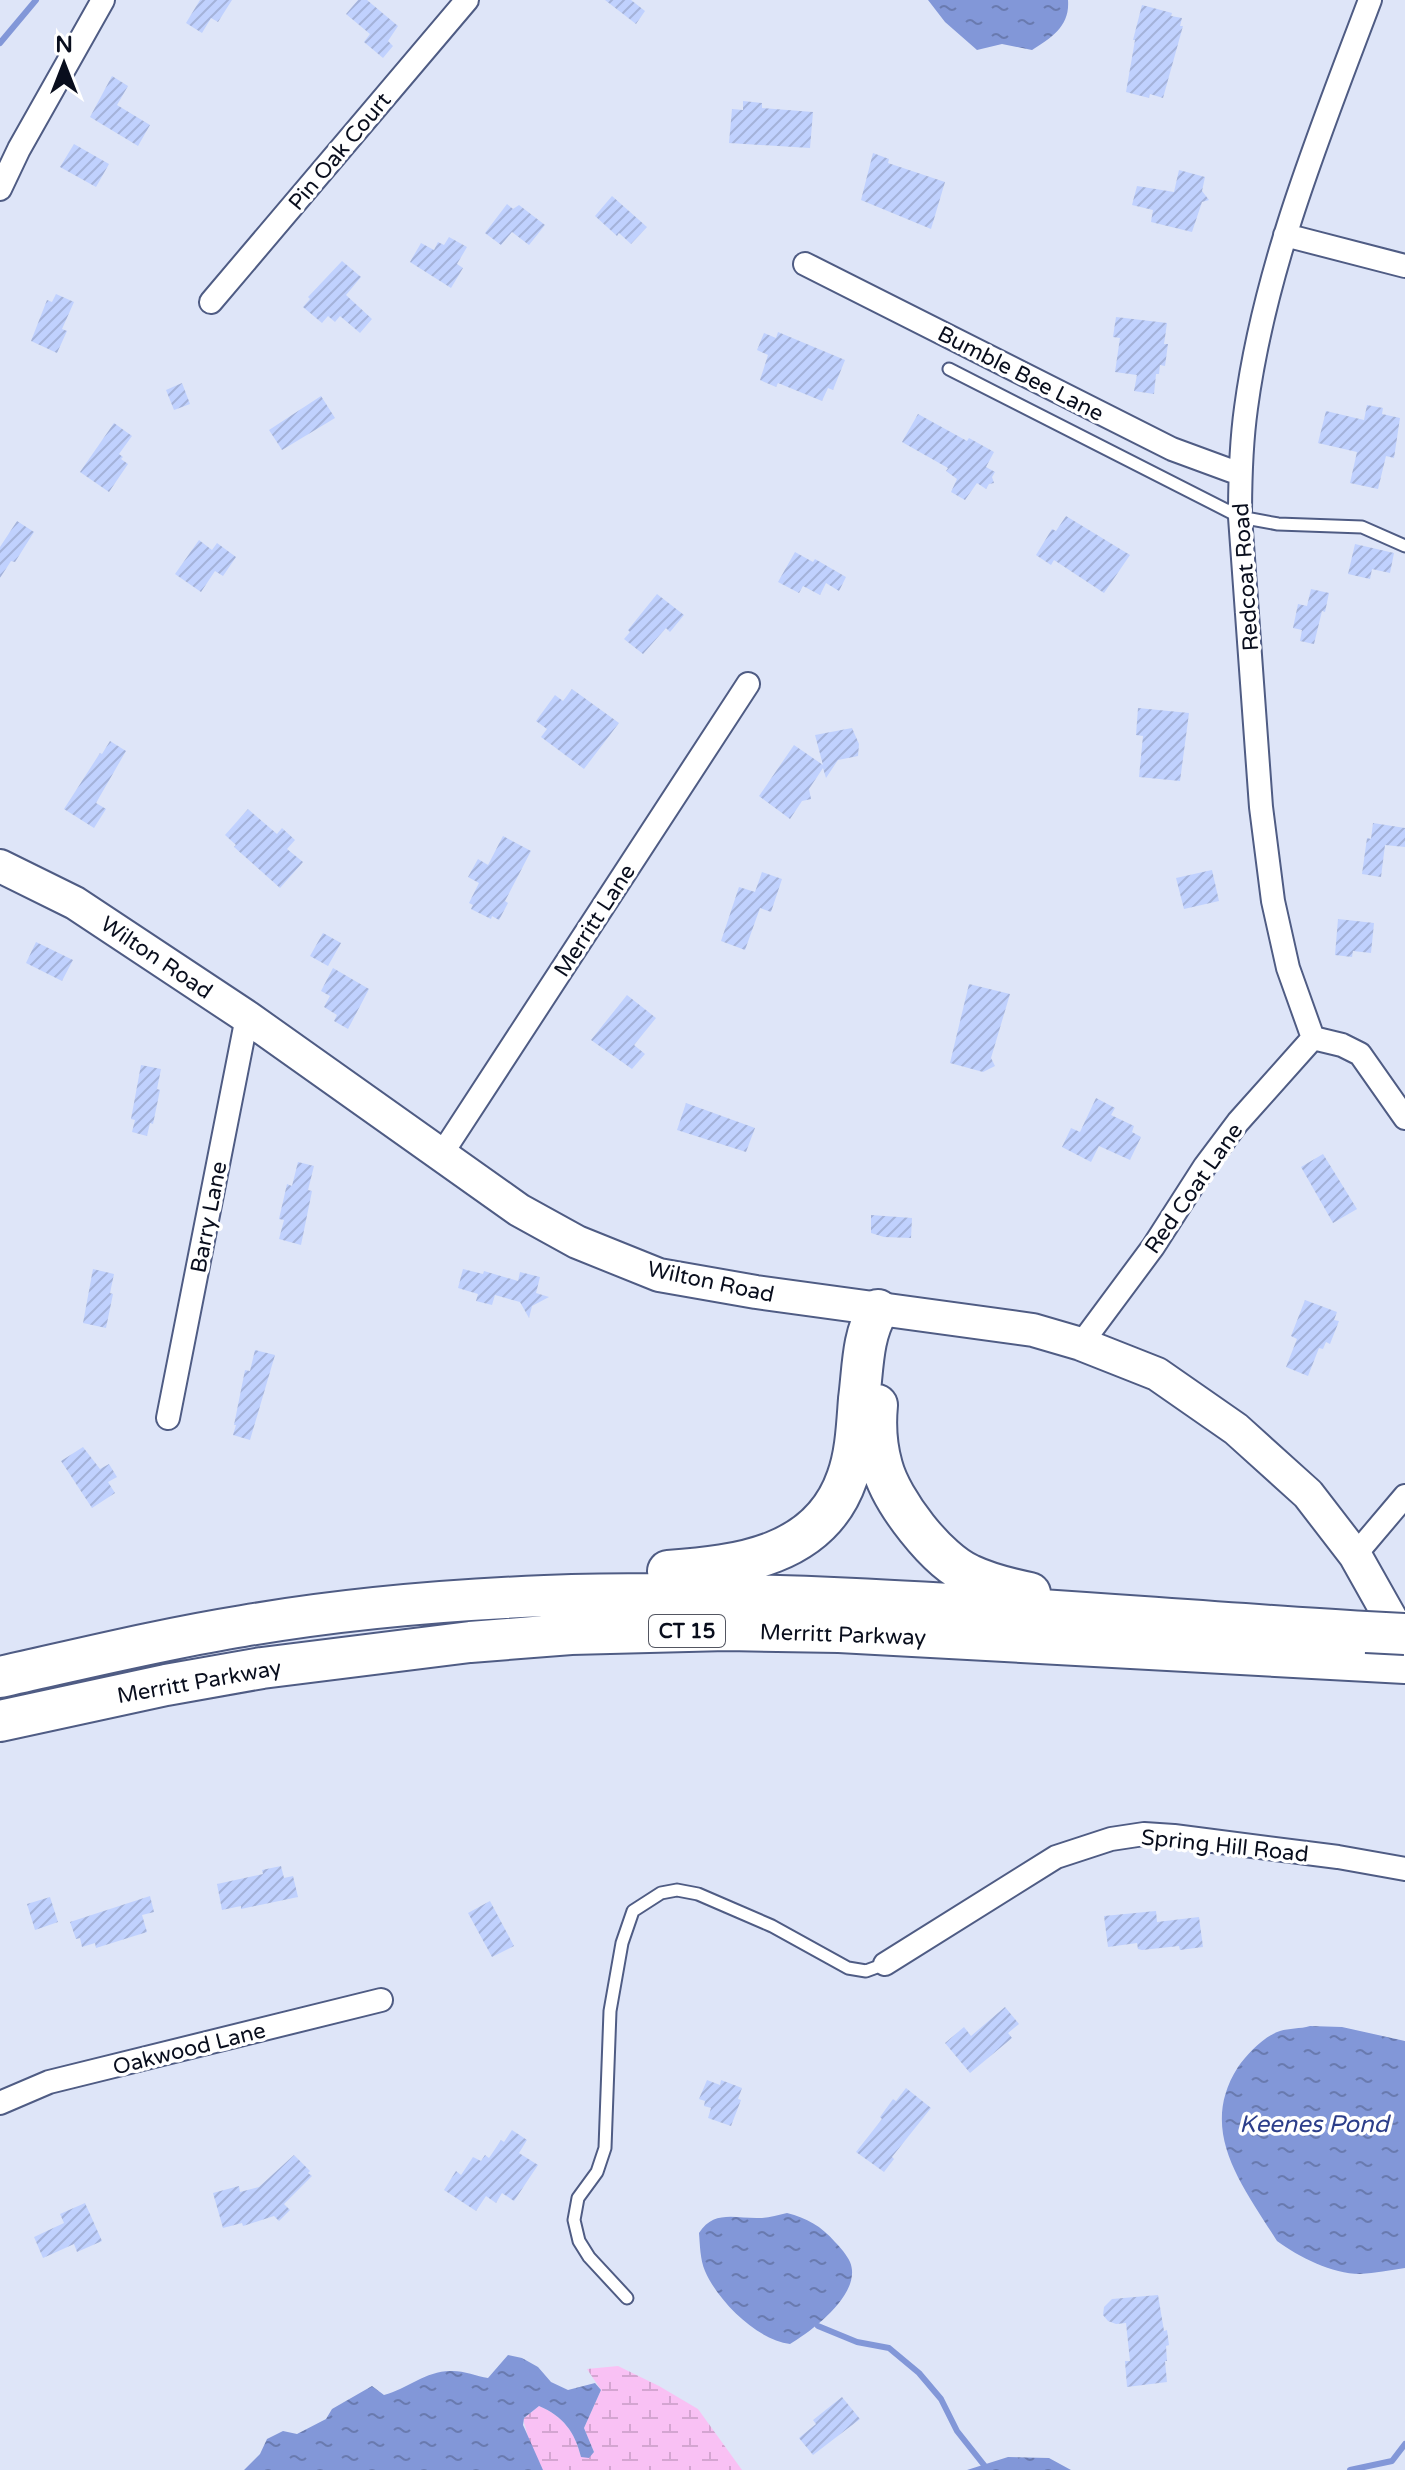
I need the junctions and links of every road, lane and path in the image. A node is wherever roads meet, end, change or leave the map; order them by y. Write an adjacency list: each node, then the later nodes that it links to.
1 (103, 0): 4 (street)
2 (467, 0): 8 (street, Pin Oak Court)
3 (1370, 0): 5 (street, Redcoat Road)
4 (0, 189)
5 (1285, 235): 7 (street); 10 (street, Redcoat Road)
6 (805, 264): 10 (street, Bumble Bee Lane)
7 (1405, 266)
8 (211, 302)
9 (949, 369): 11 (lane)
10 (1240, 474): 11 (street, Redcoat Road)
11 (1240, 517): 12 (lane); 16 (street, Redcoat Road)
12 (1405, 546)
13 (748, 684): 18 (street, Merritt Lane)
14 (0, 866): 15 (main road, Wilton Road)
15 (247, 1017): 18 (main road, Wilton Road); 21 (street, Barry Lane)
16 (1313, 1038): 17 (street); 20 (street, Red Coat Lane)
17 (1405, 1118)
18 (441, 1155): 19 (main road, Wilton Road)
19 (878, 1310): 20 (main road, Wilton Road); 24 (highway); 25 (highway)
20 (1081, 1344): 23 (main road, Wilton Road)
21 (168, 1418)
22 (1405, 1496): 23 (street)
23 (1355, 1555): 26 (main road, Wilton Road)
24 (1229, 1624): 25 (highway, Merritt Parkway / CT 15); 26 (highway, Merritt Parkway / CT 15)
25 (245, 1625): 27 (highway, Merritt Parkway / CT 15)
26 (1392, 1647): 28 (highway, Merritt Parkway / CT 15)
27 (0, 1677)
28 (0, 1721)
29 (1405, 1869): 30 (street, Spring Hill Road)
30 (885, 1964): 33 (lane)
31 (381, 2000): 32 (street, Oakwood Lane)
32 (0, 2103)
33 (627, 2298)

